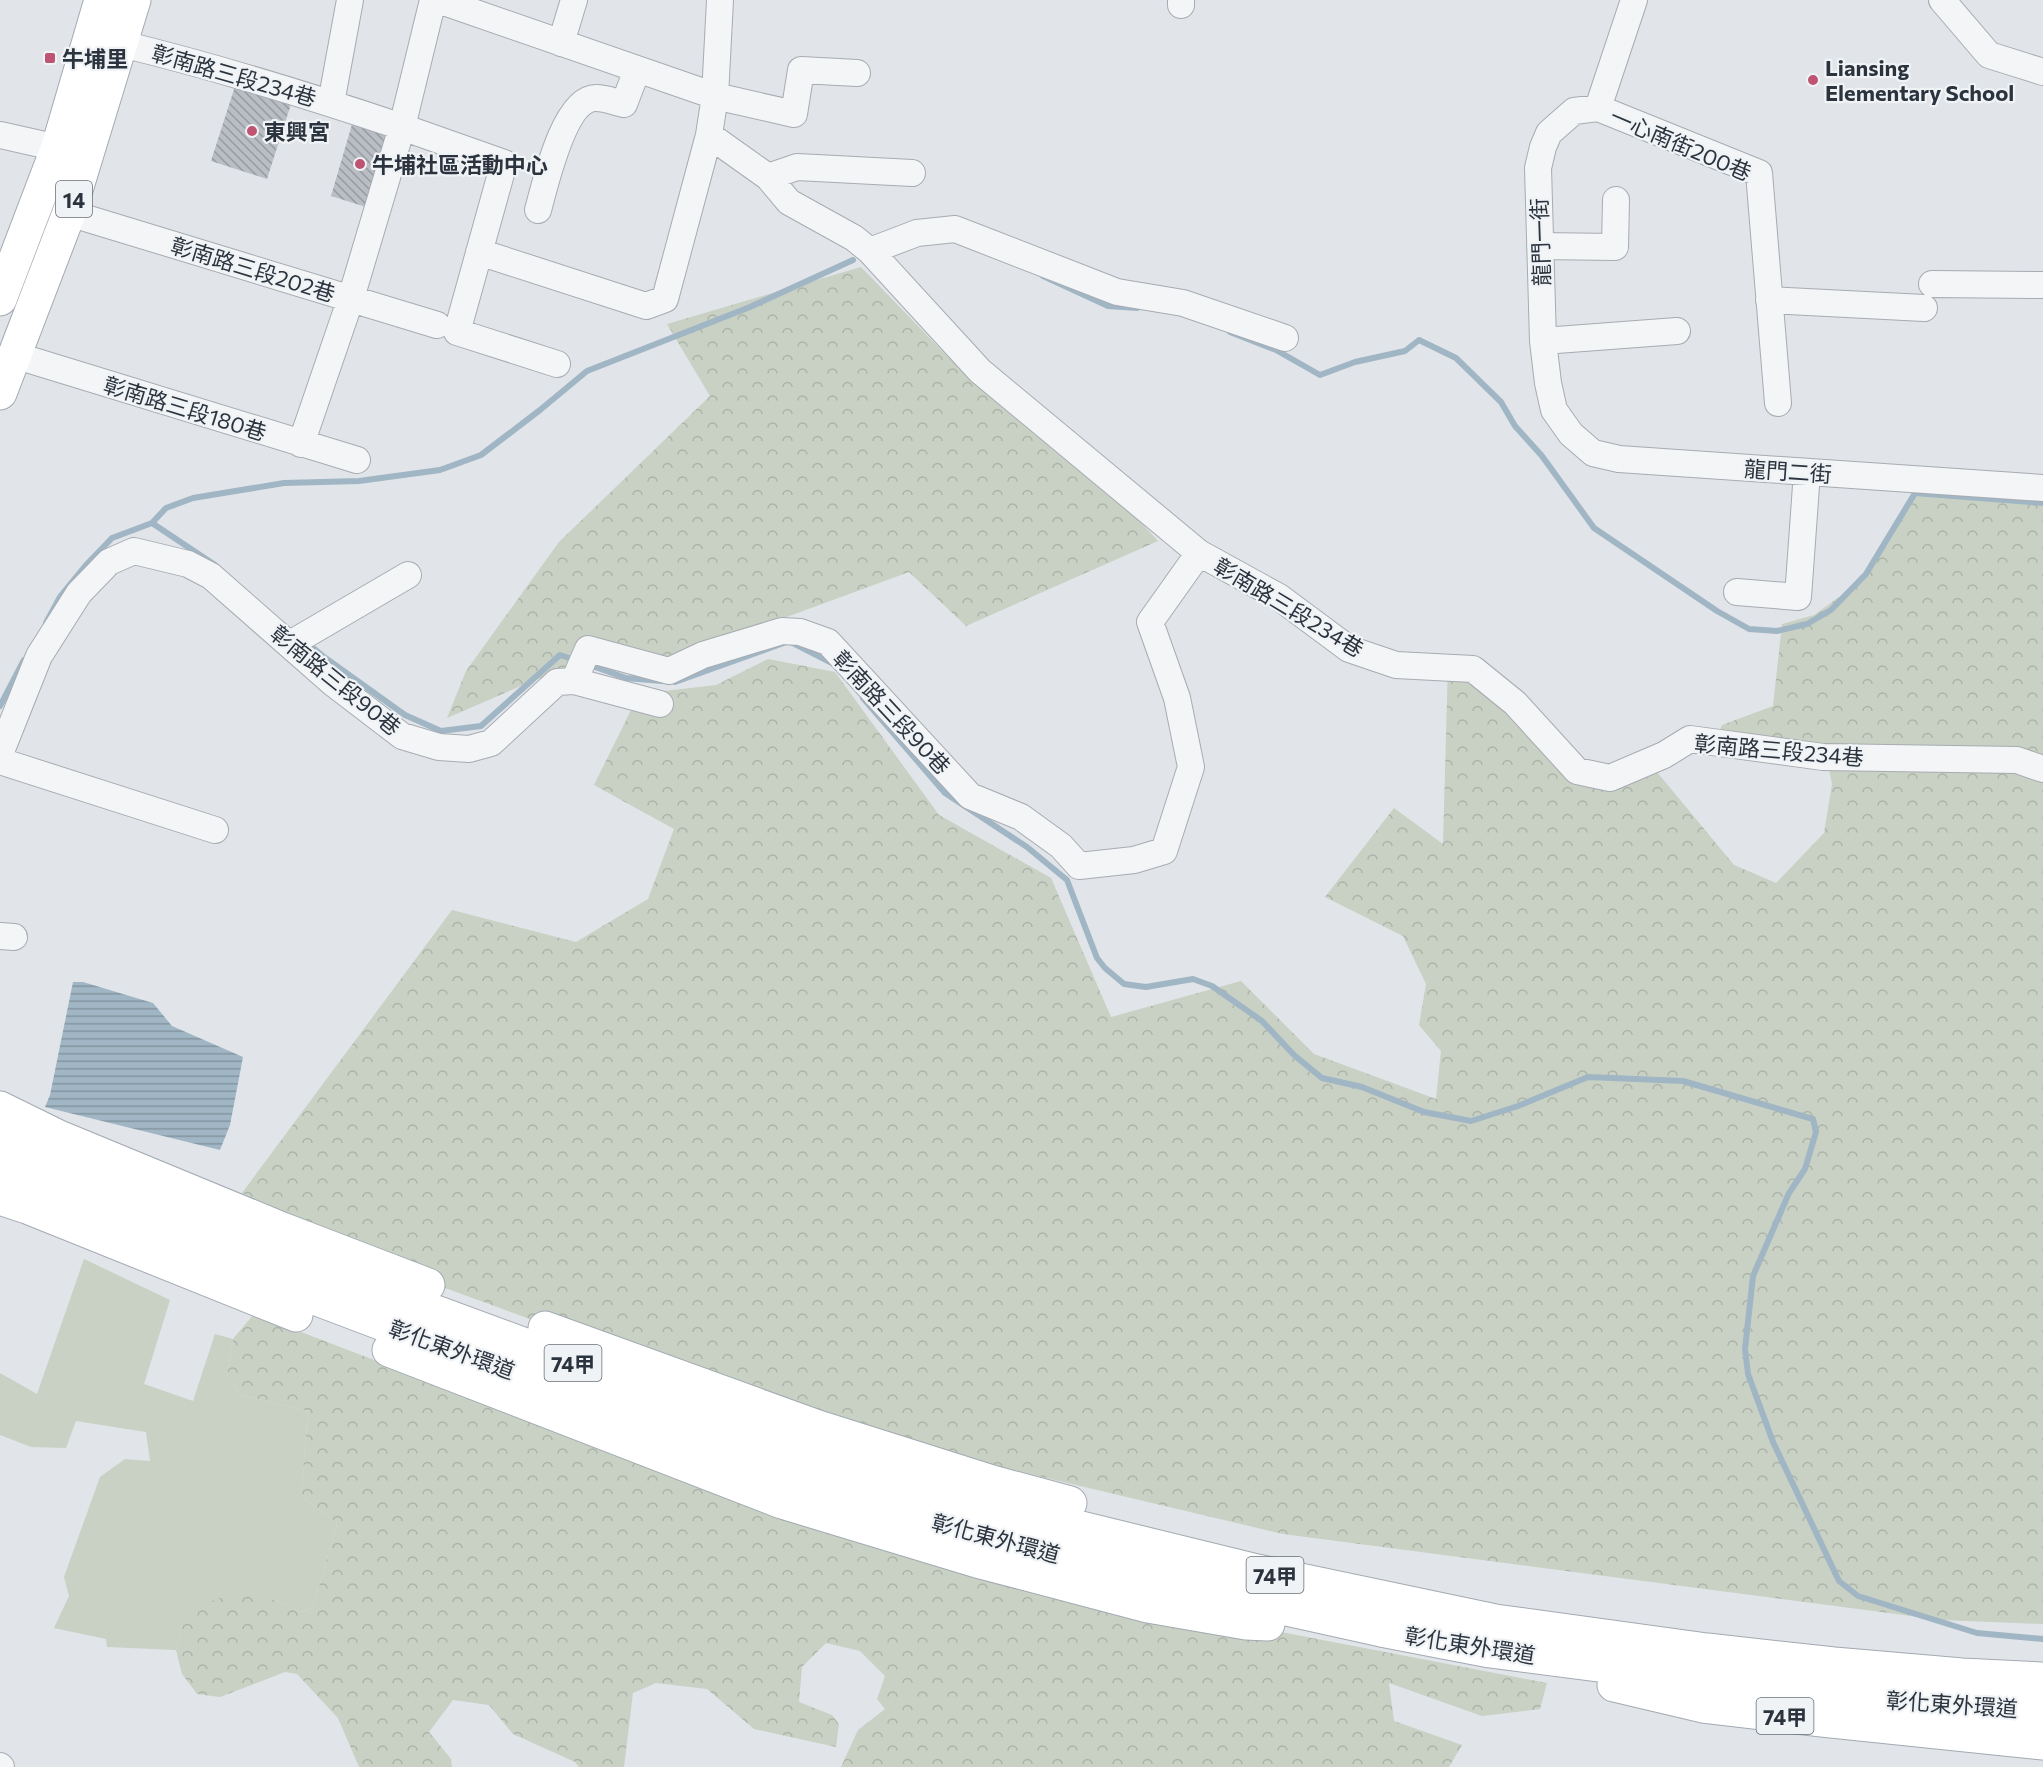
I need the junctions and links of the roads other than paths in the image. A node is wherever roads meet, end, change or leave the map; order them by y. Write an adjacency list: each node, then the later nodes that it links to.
1 (134, 0): 11 (main road, 14)
2 (350, 0): 16 (street)
3 (433, 0): 18 (street)
4 (438, 0): 10 (street)
5 (574, 0): 10 (street)
6 (720, 0): 15 (street)
7 (1634, 0): 17 (street, 一心南街200巷)
8 (1942, 0): 13 (street)
9 (96, 1): 11 (street, 彰南路三段234巷); 21 (main road, 14)
10 (561, 43): 12 (street)
11 (122, 44): 16 (street, 彰南路三段234巷); 21 (main road, 14)
12 (637, 70): 15 (street); 25 (street)
13 (2043, 72)
14 (857, 73): 15 (street)
15 (715, 96): 20 (street)
16 (331, 104): 18 (street, 彰南路三段234巷)
17 (1598, 108): 27 (street, 龍門一街); 34 (street, 一心南街200巷)
18 (402, 127): 29 (street, 彰南路三段234巷); 32 (street)
19 (0, 135): 21 (street)
20 (709, 135): 23 (street, 彰南路三段234巷); 29 (street)
21 (72, 151): 26 (main road, 14); 33 (main road, 14)
22 (912, 173): 23 (street)
23 (768, 177): 28 (street, 彰南路三段234巷)
24 (1616, 200): 27 (street)
25 (538, 210)
26 (69, 213): 32 (street, 彰南路三段202巷); 40 (main road, 14)
27 (1540, 246): 39 (street, 龍門一街)
28 (870, 251): 38 (street); 49 (street, 彰南路三段234巷)
29 (479, 252): 41 (street)
30 (1932, 284): 31 (street)
31 (2043, 285)
32 (351, 298): 36 (street, 彰南路三段202巷); 45 (street)
33 (0, 299)
34 (1769, 300): 35 (street); 43 (street, 一心南街200巷)
35 (1924, 308)
36 (437, 325)
37 (1677, 331): 39 (street)
38 (1285, 338)
39 (1543, 341): 44 (street, 龍門一街)
40 (14, 355): 42 (main road, 14); 45 (street, 彰南路三段180巷)
41 (557, 364)
42 (0, 393)
43 (1778, 403)
44 (1554, 410): 47 (street, 龍門二街)
45 (301, 444): 46 (street, 彰南路三段180巷)
46 (357, 460)
47 (1807, 472): 48 (street, 龍門二街); 51 (street)
48 (2043, 488)
49 (1199, 553): 53 (street, 彰南路三段90巷); 57 (street, 彰南路三段234巷)
50 (408, 575): 52 (street)
51 (1737, 592)
52 (290, 644): 53 (street, 彰南路三段90巷); 56 (street, 彰南路三段90巷)
53 (574, 681): 54 (street)
54 (660, 704)
55 (2043, 747): 57 (street)
56 (0, 754)
57 (2017, 760): 59 (street, 彰南路三段234巷)
58 (0, 761): 60 (street)
59 (2043, 769)
60 (215, 830)
61 (0, 1108): 62 (main road, 74甲)
62 (14, 1130): 65 (main road, 74甲); 65 (main road, 彰化東外環道 / 74甲)
63 (0, 1168): 65 (main road, 彰化東外環道 / 74甲)
64 (0, 1198): 65 (main road, 74甲)
65 (1386, 1615): 66 (main road, 彰化東外環道 / 74甲)
66 (1535, 1641): 67 (main road, 74甲); 68 (main road, 彰化東外環道 / 74甲); 69 (main road, 彰化東外環道 / 74甲); 70 (main road, 74甲)
67 (2043, 1660)
68 (2043, 1679)
69 (2043, 1710)
70 (2043, 1743)

